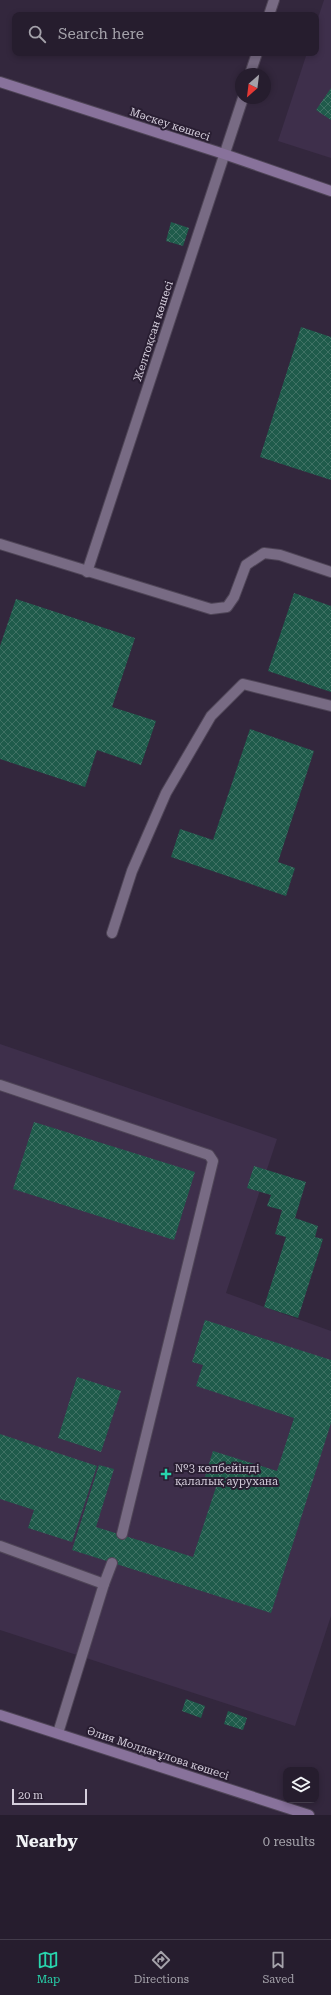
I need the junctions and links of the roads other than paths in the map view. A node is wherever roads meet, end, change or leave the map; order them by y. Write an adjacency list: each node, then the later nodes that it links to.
1 (274, 0): 2 (street)
2 (271, 12)
3 (256, 56): 4 (street)
4 (252, 68)
5 (0, 82): 7 (street, Мәскеу көшесі)
6 (241, 104): 7 (street, Желтоқсан көшесі)
7 (224, 154): 8 (street, Мәскеу көшесі); 10 (street, Желтоқсан көшесі)
8 (331, 191)
9 (0, 544): 10 (street)
10 (87, 572): 11 (street)
11 (331, 572)
12 (331, 706): 13 (street)
13 (112, 933)
14 (0, 1086): 15 (street)
15 (122, 1534)
16 (0, 1546): 18 (street)
17 (112, 1563): 18 (street)
18 (104, 1584): 20 (street)
19 (0, 1715): 20 (street, Әлия Молдағұлова көшесі)
20 (58, 1734): 21 (street, Әлия Молдағұлова көшесі)
21 (309, 1815)

